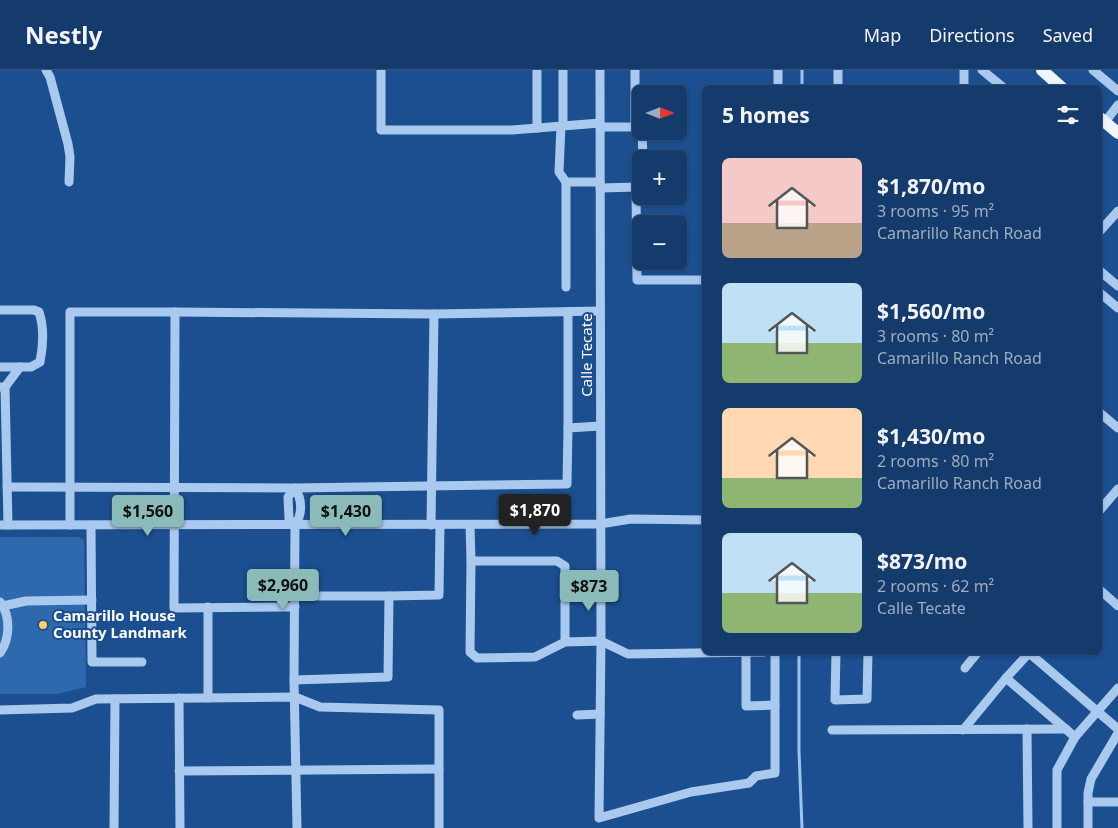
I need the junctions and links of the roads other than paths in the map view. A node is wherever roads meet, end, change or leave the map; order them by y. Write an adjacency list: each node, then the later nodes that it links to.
1 (381, 70): 25 (street)
2 (537, 70): 25 (street)
3 (563, 70): 23 (street)
4 (600, 70): 22 (street, Calle Tecate)
5 (635, 70): 13 (street)
6 (778, 70): 14 (street)
7 (838, 70): 15 (street)
8 (964, 70): 16 (street)
9 (982, 70): 17 (street)
10 (1042, 70): 18 (main road)
11 (1093, 70): 19 (street)
12 (49, 72): 27 (street)
13 (635, 85)
14 (778, 85)
15 (838, 85)
16 (964, 85)
17 (1000, 85)
18 (1058, 85)
19 (1118, 90)
20 (1118, 105): 21 (street)
21 (1103, 120): 26 (main road)
22 (600, 125): 23 (street); 24 (street); 29 (street, Calle Tecate)
23 (562, 126): 25 (street); 28 (street)
24 (632, 127)
25 (537, 128)
26 (1118, 133)
27 (70, 182)
28 (566, 182): 29 (street); 37 (street)
29 (600, 185): 30 (street); 41 (street, Calle Tecate)
30 (632, 187)
31 (636, 205): 35 (street)
32 (1118, 211): 33 (street)
33 (1102, 230)
34 (1102, 273): 36 (street)
35 (702, 280)
36 (1118, 286)
37 (566, 287)
38 (1102, 295): 39 (street)
39 (1118, 308)
40 (0, 310): 46 (street)
41 (600, 311): 43 (street); 49 (street, Calle Tecate)
42 (175, 312): 44 (street); 54 (street); 55 (street)
43 (568, 312): 44 (street); 50 (street)
44 (434, 314): 53 (street)
45 (0, 367): 46 (street)
46 (20, 367): 47 (street)
47 (3, 387): 52 (street)
48 (1102, 415): 51 (street)
49 (600, 426): 50 (street); 62 (street, Calle Tecate)
50 (568, 428): 53 (street)
51 (1118, 428)
52 (3, 463): 58 (street)
53 (431, 486): 56 (street); 68 (street)
54 (70, 488): 55 (street); 58 (street); 64 (street)
55 (174, 488): 56 (street); 66 (street)
56 (295, 488): 67 (street)
57 (1118, 489): 59 (street)
58 (5, 490): 63 (street)
59 (1104, 500)
60 (702, 520): 62 (street)
61 (470, 524): 62 (street); 68 (street); 69 (street)
62 (600, 524): 78 (street, Calle Tecate)
63 (4, 525): 64 (street)
64 (70, 525): 65 (street)
65 (91, 525): 66 (street); 73 (street)
66 (173, 525): 67 (street); 76 (street)
67 (296, 525): 68 (street); 71 (street)
68 (435, 525): 72 (street)
69 (471, 561): 79 (street); 79 (street)
70 (1102, 592): 75 (street)
71 (294, 596): 72 (street); 77 (street)
72 (389, 596): 92 (street)
73 (92, 600): 74 (street); 89 (street)
74 (2, 604): 80 (street)
75 (1118, 606)
76 (208, 607): 77 (street); 97 (street)
77 (294, 608): 92 (street)
78 (601, 641): 79 (street); 81 (street); 101 (street, Calle Tecate)
79 (565, 642)
80 (0, 653)
81 (702, 653)
82 (746, 655): 98 (street)
83 (775, 655): 98 (street)
84 (836, 655): 85 (street)
85 (868, 655)
86 (976, 655): 90 (street)
87 (1026, 655): 91 (street)
88 (1030, 655): 100 (street)
89 (142, 662)
90 (966, 668)
91 (1006, 678): 105 (street); 107 (street)
92 (294, 680): 94 (street)
93 (1118, 688): 100 (street)
94 (295, 696): 97 (street); 110 (street); 112 (street)
95 (115, 698): 96 (street); 99 (street); 115 (street)
96 (178, 698): 97 (street); 111 (street)
97 (208, 698)
98 (775, 705): 101 (street, Calle Tecate)
99 (0, 710)
100 (1097, 712): 103 (street); 109 (street)
101 (600, 714): 102 (street)
102 (577, 715)
103 (1118, 728)
104 (1027, 729): 105 (street); 107 (street); 119 (street)
105 (1066, 729): 109 (street)
106 (832, 730): 107 (street)
107 (963, 730)
108 (1118, 733): 113 (street)
109 (1075, 737): 120 (street)
110 (439, 769): 112 (street); 118 (street)
111 (179, 771): 112 (street); 116 (street)
112 (296, 771): 117 (street)
113 (1088, 802): 114 (street); 121 (street)
114 (1118, 802)
115 (114, 828)
116 (180, 828)
117 (297, 828)
118 (439, 828)
119 (1028, 828)
120 (1057, 828)
121 (1088, 828)

